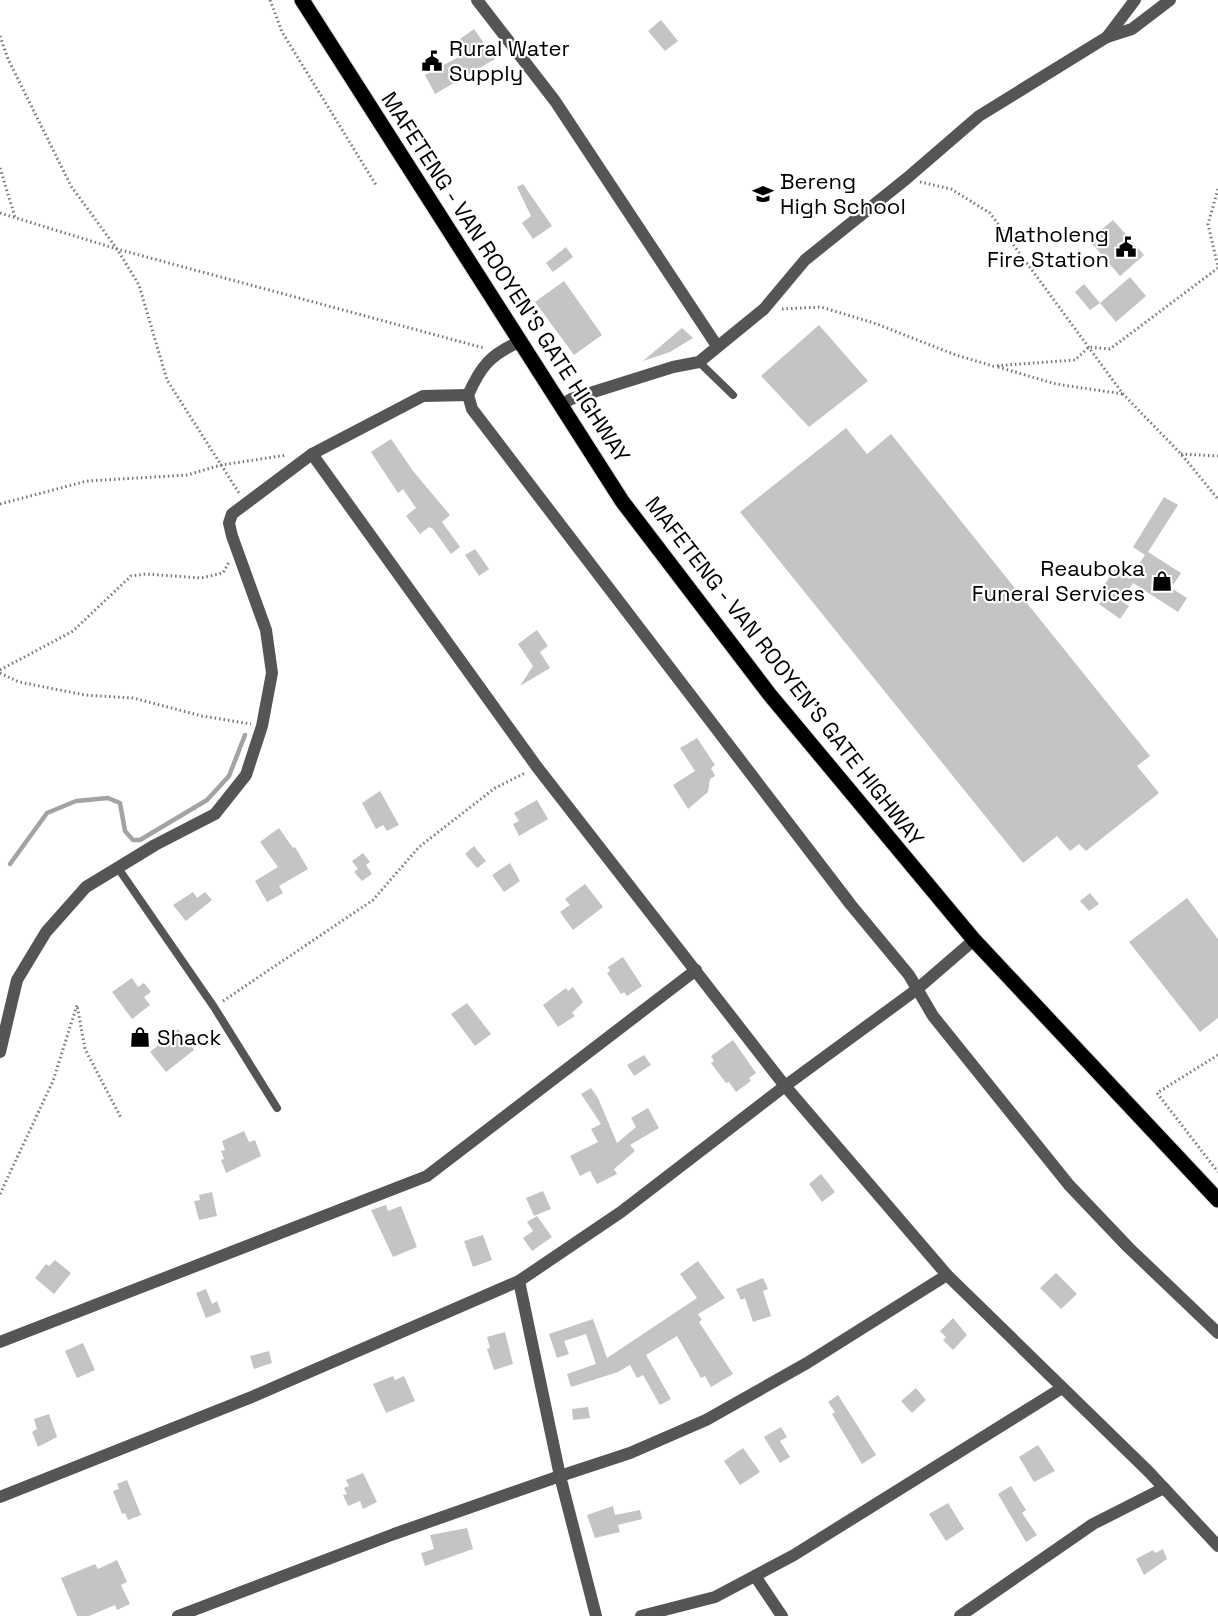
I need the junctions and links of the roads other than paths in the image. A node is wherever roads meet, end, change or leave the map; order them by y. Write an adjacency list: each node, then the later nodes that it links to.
1 (302, 0): 6 (main road, MAFETENG - VAN ROOYEN'S GATE HIGHWAY)
2 (477, 0): 7 (street)
3 (1135, 0): 5 (street)
4 (1170, 0): 5 (street)
5 (1107, 36): 7 (street)
6 (519, 342): 9 (street); 11 (main road, MAFETENG - VAN ROOYEN'S GATE HIGHWAY)
7 (717, 346): 8 (street)
8 (699, 362): 10 (lane); 11 (street)
9 (468, 395): 12 (street); 16 (street)
10 (733, 395)
11 (563, 404): 14 (main road, MAFETENG - VAN ROOYEN'S GATE HIGHWAY)
12 (312, 453): 13 (street); 15 (street)
13 (118, 868): 17 (street); 19 (lane)
14 (974, 940): 16 (street); 20 (main road, MAFETENG - VAN ROOYEN'S GATE HIGHWAY)
15 (696, 970): 18 (street); 24 (street)
16 (916, 990): 18 (street); 23 (street)
17 (0, 1052)
18 (785, 1086): 21 (street); 22 (street)
19 (277, 1108)
20 (1218, 1200)
21 (947, 1275): 25 (street); 26 (street)
22 (519, 1281): 26 (street); 28 (street)
23 (1218, 1333)
24 (0, 1342)
25 (1062, 1388): 27 (street); 30 (street)
26 (560, 1476): 31 (street); 32 (street)
27 (1164, 1488): 29 (street); 35 (street)
28 (0, 1497)
29 (1218, 1546)
30 (755, 1576): 33 (street); 34 (street)
31 (178, 1616)
32 (596, 1616)
33 (641, 1616)
34 (782, 1616)
35 (960, 1616)

